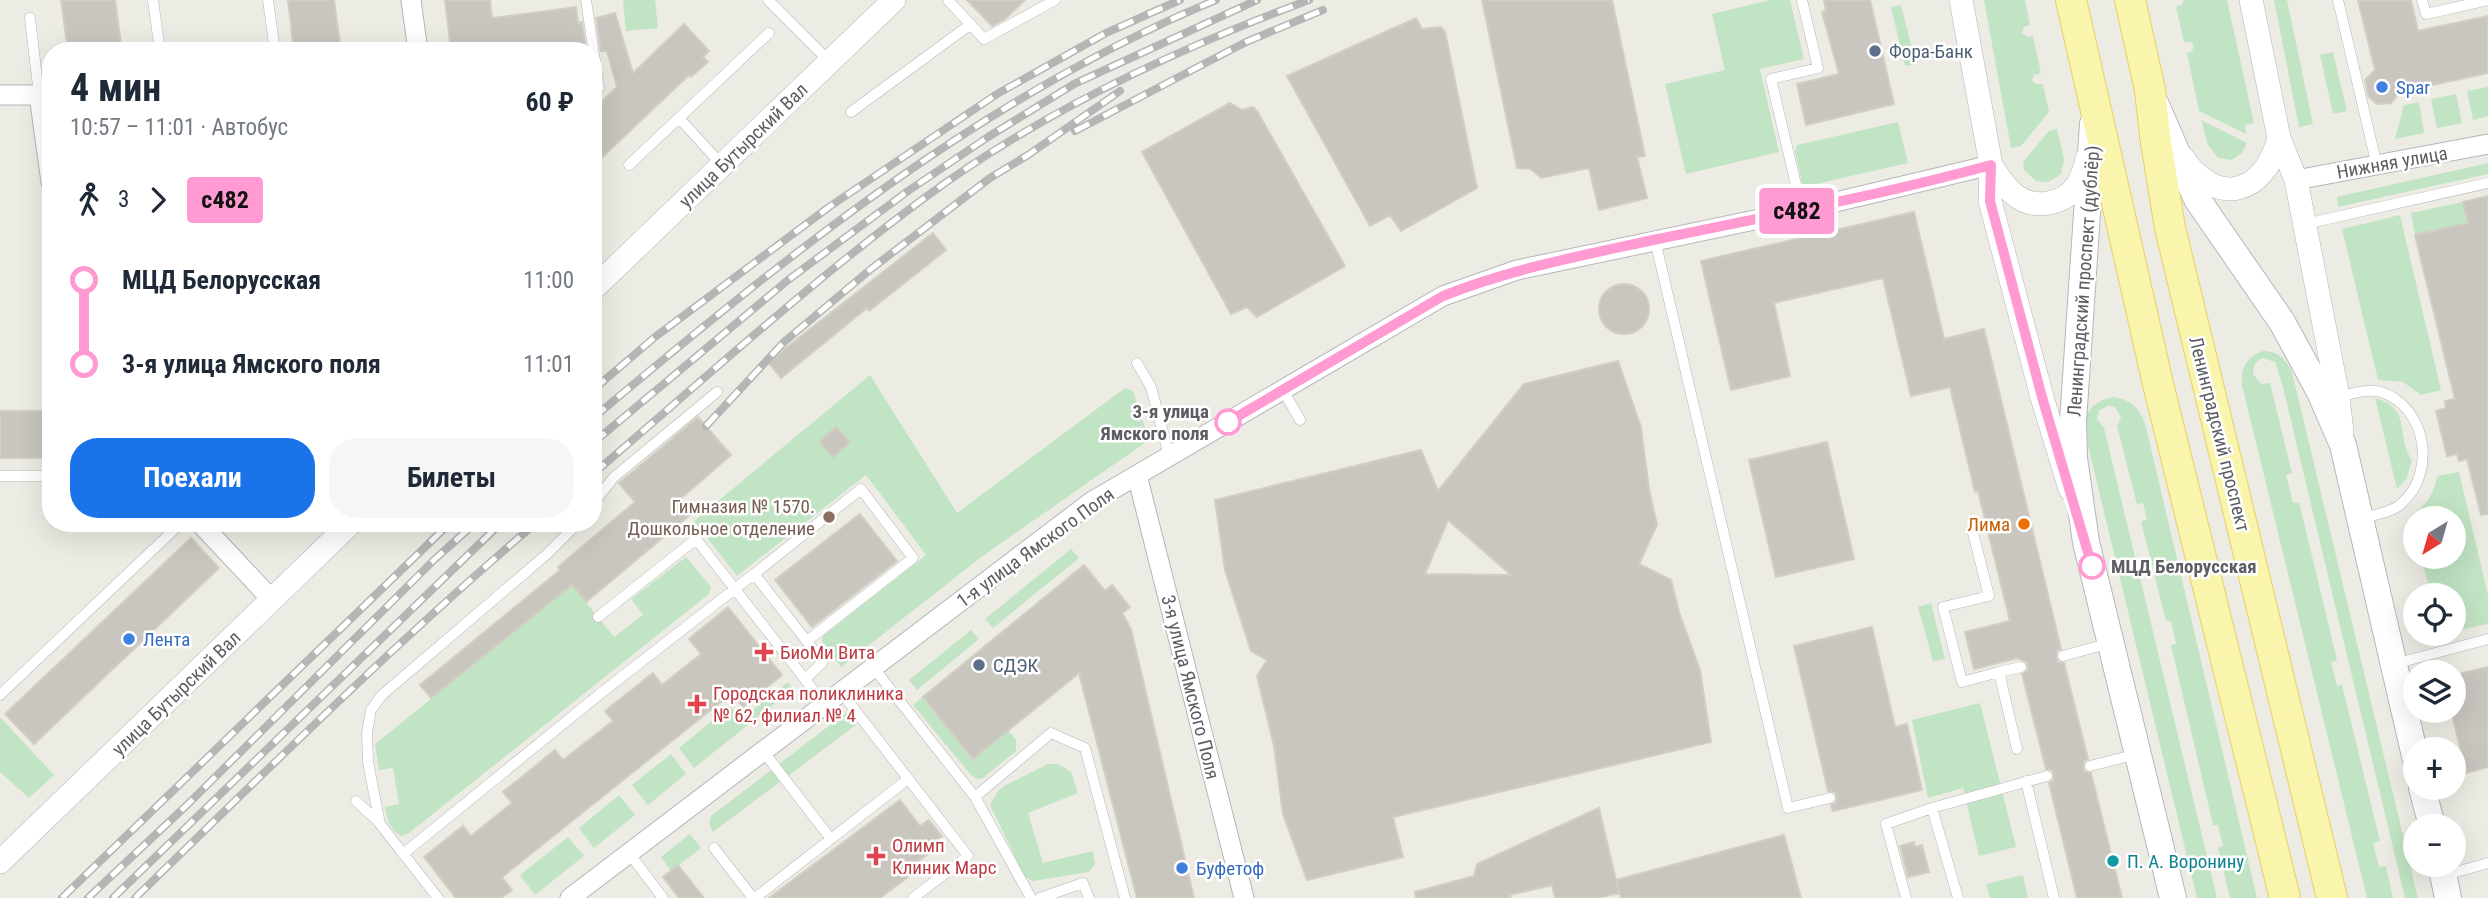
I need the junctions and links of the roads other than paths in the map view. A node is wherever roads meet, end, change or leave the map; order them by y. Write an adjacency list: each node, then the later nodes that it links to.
1 (153, 0): 20 (lane)
2 (268, 0): 21 (lane)
3 (411, 0): 22 (street)
4 (586, 0): 23 (lane)
5 (768, 0): 24 (lane)
6 (894, 0): 24 (street, улица Бутырский Вал)
7 (948, 0): 18 (lane)
8 (1055, 0): 18 (lane)
9 (1802, 0): 43 (lane)
10 (1961, 0): 38 (street, Ленинградский проспект (дублёр))
11 (2071, 0): 28 (main road)
12 (2130, 0): 25 (main road, Ленинградский проспект)
13 (2251, 0): 34 (street)
14 (2338, 0): 39 (lane)
15 (2423, 0): 16 (lane)
16 (2488, 0)
17 (30, 18): 27 (lane)
18 (971, 24): 29 (lane)
19 (769, 33): 31 (lane)
20 (159, 42)
21 (274, 42)
22 (417, 42)
23 (592, 42)
24 (830, 62): 37 (street, улица Бутырский Вал)
25 (2150, 90): 33 (main road); 116 (main road, Ленинградский проспект)
26 (0, 95): 27 (street)
27 (39, 95): 30 (street)
28 (2093, 102): 32 (main road, Ленинградский проспект (дублёр)); 115 (main road)
29 (851, 112)
30 (42, 117)
31 (679, 118): 36 (lane); 37 (lane)
32 (2093, 135): 38 (street); 64 (main road, Ленинградский проспект (дублёр))
33 (2171, 138): 42 (street); 52 (main road)
34 (2279, 138): 40 (street); 42 (street)
35 (2488, 144): 39 (street, Нижняя улица)
36 (629, 165)
37 (723, 165): 46 (street, улица Бутырский Вал)
38 (1991, 165): 43 (street, 1-я улица Ямского Поля); 64 (street, Ленинградский проспект (дублёр))
39 (2377, 166): 40 (street, Нижняя улица)
40 (2296, 180): 42 (street); 44 (street)
41 (2488, 183): 44 (lane)
42 (2237, 189)
43 (1802, 210): 45 (street, 1-я улица Ямского Поля)
44 (2305, 224): 50 (street)
45 (1655, 240): 48 (street, 1-я улица Ямского Поля); 90 (lane)
46 (602, 280)
47 (1137, 363): 53 (lane)
48 (1283, 390): 51 (lane); 53 (street, 1-я улица Ямского Поля)
49 (717, 392): 57 (lane)
50 (2338, 397): 52 (street); 58 (lane)
51 (1300, 420)
52 (2343, 445): 58 (main road)
53 (1169, 456): 54 (street, 1-я улица Ямского Поля)
54 (1137, 475): 74 (street, 1-я улица Ямского Поля); 110 (street, 3-я улица Ямского Поля)
55 (0, 476): 56 (lane)
56 (42, 476)
57 (602, 492)
58 (2360, 519): 73 (main road)
59 (1972, 529): 76 (lane)
60 (172, 532): 79 (lane)
61 (208, 532): 67 (street)
62 (342, 532): 67 (street, улица Бутырский Вал)
63 (569, 532): 93 (lane)
64 (2086, 542): 71 (main road, Ленинградский проспект (дублёр))
65 (754, 574): 66 (lane); 70 (lane); 70 (lane)
66 (735, 589): 68 (lane); 77 (lane); 97 (lane)
67 (272, 600): 98 (street, улица Бутырский Вал)
68 (598, 617)
69 (2488, 639): 73 (lane)
70 (807, 641): 77 (lane)
71 (2111, 643): 72 (lane); 84 (main road, Ленинградский проспект (дублёр))
72 (2063, 656)
73 (2393, 664): 81 (main road)
74 (873, 667): 78 (street, 1-я улица Ямского Поля); 89 (lane)
75 (2021, 667): 76 (lane)
76 (1999, 672): 82 (lane)
77 (806, 678): 80 (lane)
78 (841, 692): 80 (street, 1-я улица Ямского Поля); 87 (lane)
79 (0, 695)
80 (825, 705): 83 (street, 1-я улица Ямского Поля)
81 (2410, 737)
82 (2017, 750)
83 (763, 751): 94 (lane); 96 (street, 1-я улица Ямского Поля)
84 (2138, 754): 85 (lane); 114 (main road, Ленинградский проспект (дублёр))
85 (2090, 766)
86 (2047, 776): 88 (lane)
87 (908, 779): 94 (lane); 105 (lane)
88 (2026, 781): 92 (lane); 113 (lane)
89 (975, 797): 106 (lane); 109 (lane)
90 (1830, 799)
91 (356, 801): 93 (lane)
92 (1932, 808): 111 (lane); 112 (lane)
93 (380, 824): 97 (lane)
94 (831, 839): 104 (lane)
95 (714, 848): 104 (lane)
96 (629, 853): 102 (street, 1-я улица Ямского Поля); 103 (lane)
97 (403, 854): 101 (lane)
98 (0, 862)
99 (2488, 863): 100 (lane)
100 (2444, 879)
101 (438, 898)
102 (570, 898)
103 (663, 898)
104 (754, 898)
105 (913, 898)
106 (1031, 898)
107 (1040, 898): 108 (lane)
108 (1089, 898)
109 (1125, 898)
110 (1244, 898)
111 (1906, 898)
112 (1958, 898)
113 (2054, 898)
114 (2173, 898)
115 (2285, 898)
116 (2332, 898)

